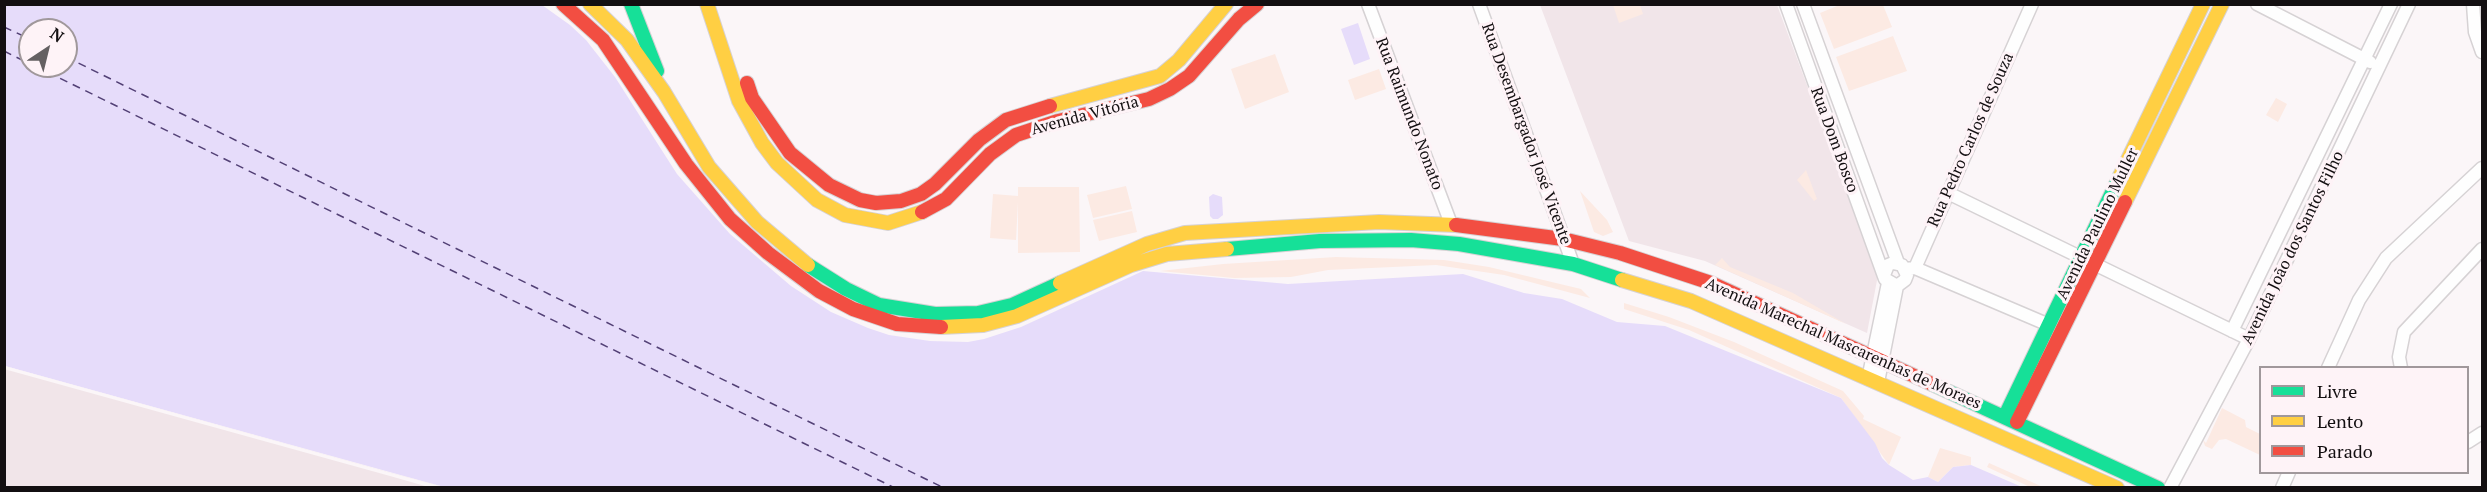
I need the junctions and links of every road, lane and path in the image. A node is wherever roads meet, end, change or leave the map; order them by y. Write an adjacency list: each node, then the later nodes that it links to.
1 (563, 4): 30 (main road, Avenida Marechal Mascarenhas de Moraes)
2 (590, 4): 23 (main road, Avenida Marechal Mascarenhas de Moraes)
3 (631, 4): 23 (main road)
4 (707, 4): 18 (main road, Avenida Vitória)
5 (721, 4): 19 (main road, Avenida Vitória)
6 (1226, 4): 19 (main road, Avenida Vitória)
7 (1368, 4): 26 (street, Rua Raimundo Nonato)
8 (1479, 4): 27 (street, Rua Desembargador José Vicente)
9 (1786, 4): 32 (street, Rua Dom Bosco)
10 (1803, 4): 31 (street, Rua Dom Bosco)
11 (2032, 4): 25 (street, Rua Pedro Carlos de Souza)
12 (2204, 4): 29 (main road, Avenida Paulino Muller)
13 (2222, 4): 29 (main road, Avenida Paulino Muller)
14 (2256, 4): 21 (street)
15 (2391, 4): 21 (street, Avenida João dos Santos Filho)
16 (2409, 4): 22 (street, Avenida João dos Santos Filho)
17 (2473, 4): 20 (street)
18 (1255, 5)
19 (1215, 10)
20 (2482, 52)
21 (2365, 59): 22 (street); 34 (street, Avenida João dos Santos Filho)
22 (2380, 66): 35 (street, Avenida João dos Santos Filho)
23 (664, 92): 26 (main road, Avenida Marechal Mascarenhas de Moraes)
24 (2482, 168): 37 (street)
25 (1947, 192): 29 (street); 31 (street, Rua Pedro Carlos de Souza)
26 (1451, 224): 27 (main road, Avenida Marechal Mascarenhas de Moraes)
27 (1563, 239): 30 (street, Rua Desembargador José Vicente); 36 (main road, Avenida Marechal Mascarenhas de Moraes)
28 (2482, 249): 38 (street)
29 (2088, 261): 33 (main road, Avenida Paulino Muller); 34 (street); 40 (main road, Avenida Paulino Muller)
30 (1573, 264): 39 (main road, Avenida Marechal Mascarenhas de Moraes)
31 (1906, 267): 32 (street, Rua Pedro Carlos de Souza); 32 (street); 33 (street)
32 (1889, 281): 36 (street)
33 (2049, 325): 40 (main road, Avenida Paulino Muller)
34 (2232, 331): 35 (street)
35 (2249, 339): 47 (street, Avenida João dos Santos Filho)
36 (1878, 359): 39 (street); 40 (main road, Avenida Marechal Mascarenhas de Moraes)
37 (2329, 366)
38 (2401, 366)
39 (1873, 381): 43 (main road, Avenida Marechal Mascarenhas de Moraes)
40 (2011, 419): 43 (main road); 46 (main road, Avenida Marechal Mascarenhas de Moraes)
41 (2482, 433): 42 (street)
42 (2469, 441)
43 (2018, 442): 45 (main road, Avenida Marechal Mascarenhas de Moraes)
44 (2288, 474): 48 (street)
45 (2117, 488)
46 (2158, 488)
47 (2170, 488)
48 (2282, 488)

